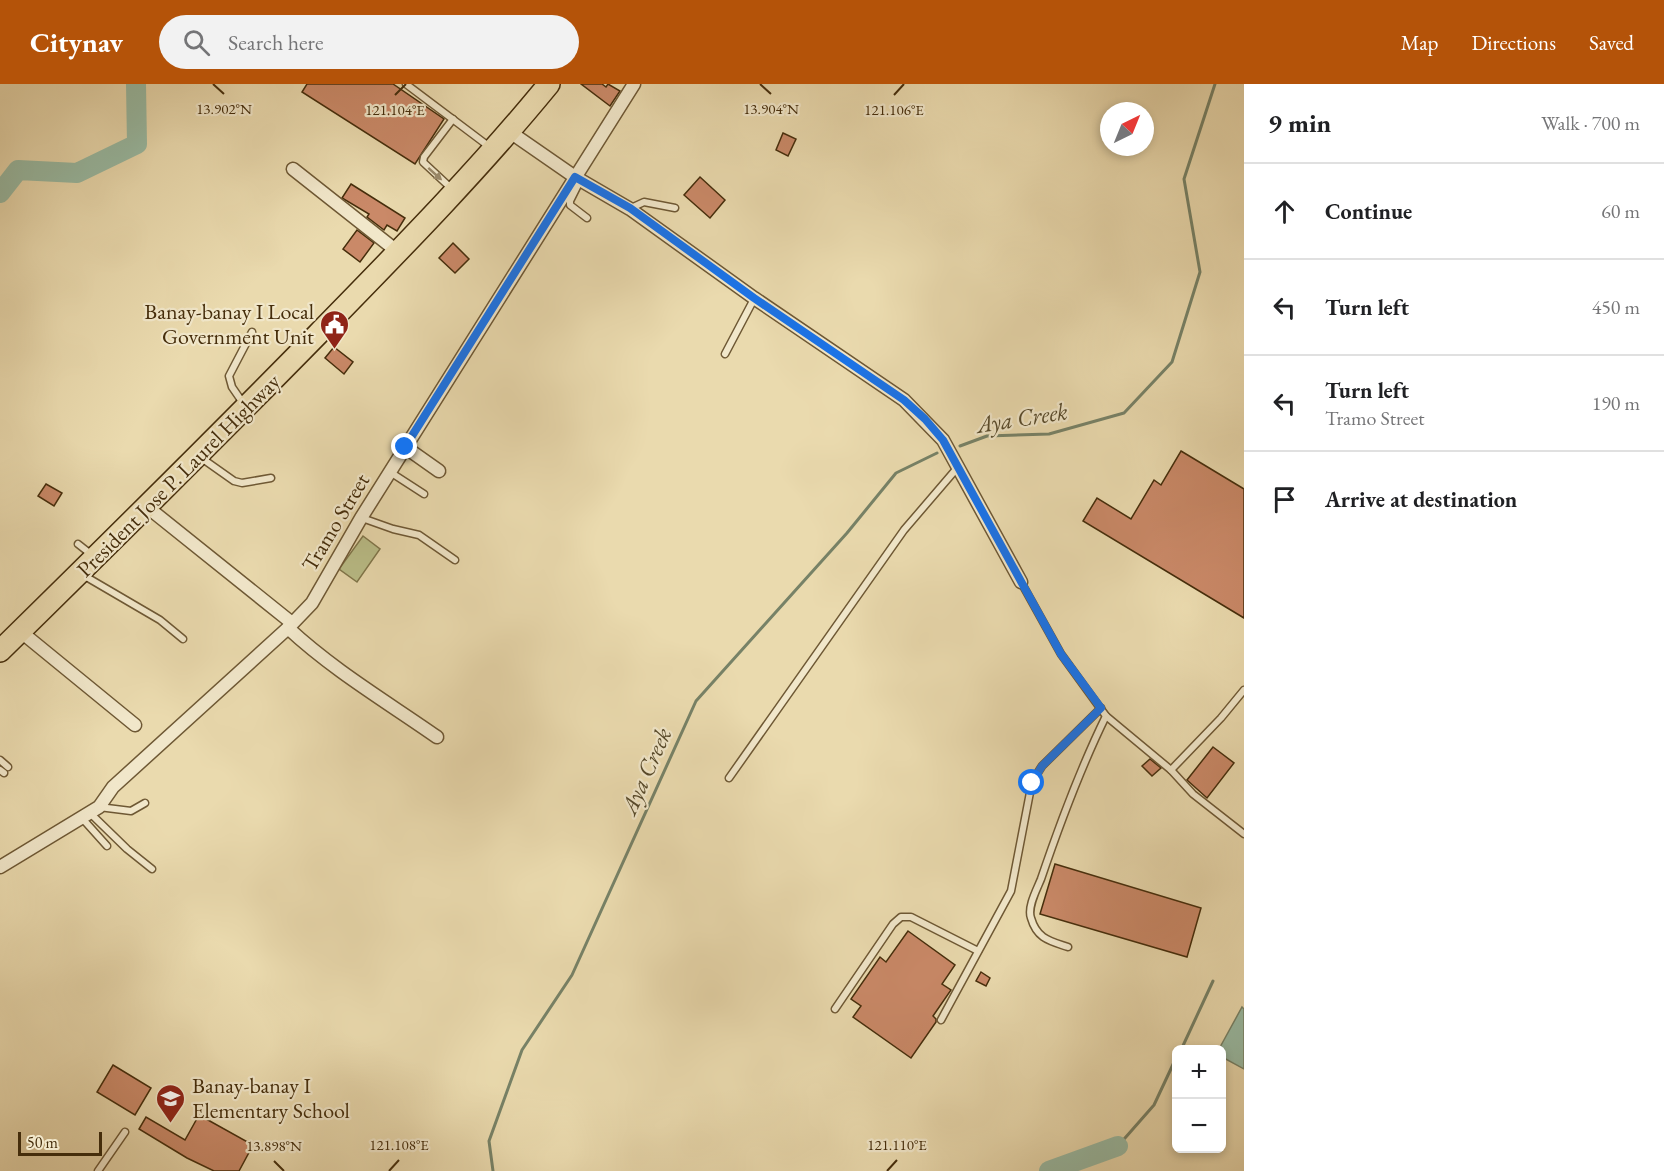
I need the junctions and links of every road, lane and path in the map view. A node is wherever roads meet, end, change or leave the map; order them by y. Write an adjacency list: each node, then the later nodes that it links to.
1 (406, 84): 4 (lane)
2 (549, 84): 5 (highway, President Jose P. Laurel Highway)
3 (634, 84): 8 (street, Tramo Street)
4 (453, 119): 6 (lane); 9 (lane, one-way to 9)
5 (510, 132): 6 (highway, President Jose P. Laurel Highway); 8 (street)
6 (494, 150): 9 (highway, President Jose P. Laurel Highway)
7 (293, 169): 13 (street)
8 (578, 178): 10 (street); 12 (lane); 18 (street, Tramo Street)
9 (455, 192): 13 (highway, President Jose P. Laurel Highway)
10 (630, 208): 11 (lane); 14 (street)
11 (675, 208)
12 (587, 218)
13 (398, 252): 17 (highway, President Jose P. Laurel Highway)
14 (754, 298): 16 (lane); 20 (street)
15 (252, 332): 17 (lane)
16 (725, 354)
17 (247, 407): 19 (highway, President Jose P. Laurel Highway)
18 (405, 447): 21 (street); 22 (street, Tramo Street)
19 (197, 455): 23 (lane); 25 (highway, President Jose P. Laurel Highway)
20 (959, 467): 29 (street); 42 (lane)
21 (440, 471)
22 (390, 472): 24 (lane); 26 (street, Tramo Street)
23 (271, 478)
24 (424, 494)
25 (146, 506): 28 (highway, President Jose P. Laurel Highway); 30 (street)
26 (361, 518): 27 (lane); 30 (street, Tramo Street)
27 (455, 560)
28 (79, 573): 31 (highway, President Jose P. Laurel Highway); 32 (lane)
29 (1021, 582): 35 (lane)
30 (290, 626): 38 (street); 44 (street, Tramo Street)
31 (20, 631): 33 (highway, President Jose P. Laurel Highway); 37 (street)
32 (183, 639)
33 (0, 651)
34 (1244, 690): 41 (lane)
35 (1101, 708): 36 (lane); 50 (lane)
36 (1106, 716): 41 (lane); 49 (lane)
37 (135, 725)
38 (437, 737)
39 (0, 760): 40 (lane)
40 (4, 770)
41 (1171, 770): 45 (lane)
42 (729, 778)
43 (145, 803): 44 (lane)
44 (90, 812): 46 (lane); 47 (street, Tramo Street); 48 (lane)
45 (1244, 834)
46 (107, 846)
47 (0, 867)
48 (152, 869)
49 (1068, 947)
50 (978, 951): 51 (lane); 52 (lane)
51 (835, 1009)
52 (941, 1020)
53 (125, 1132): 54 (lane)
54 (98, 1171)

